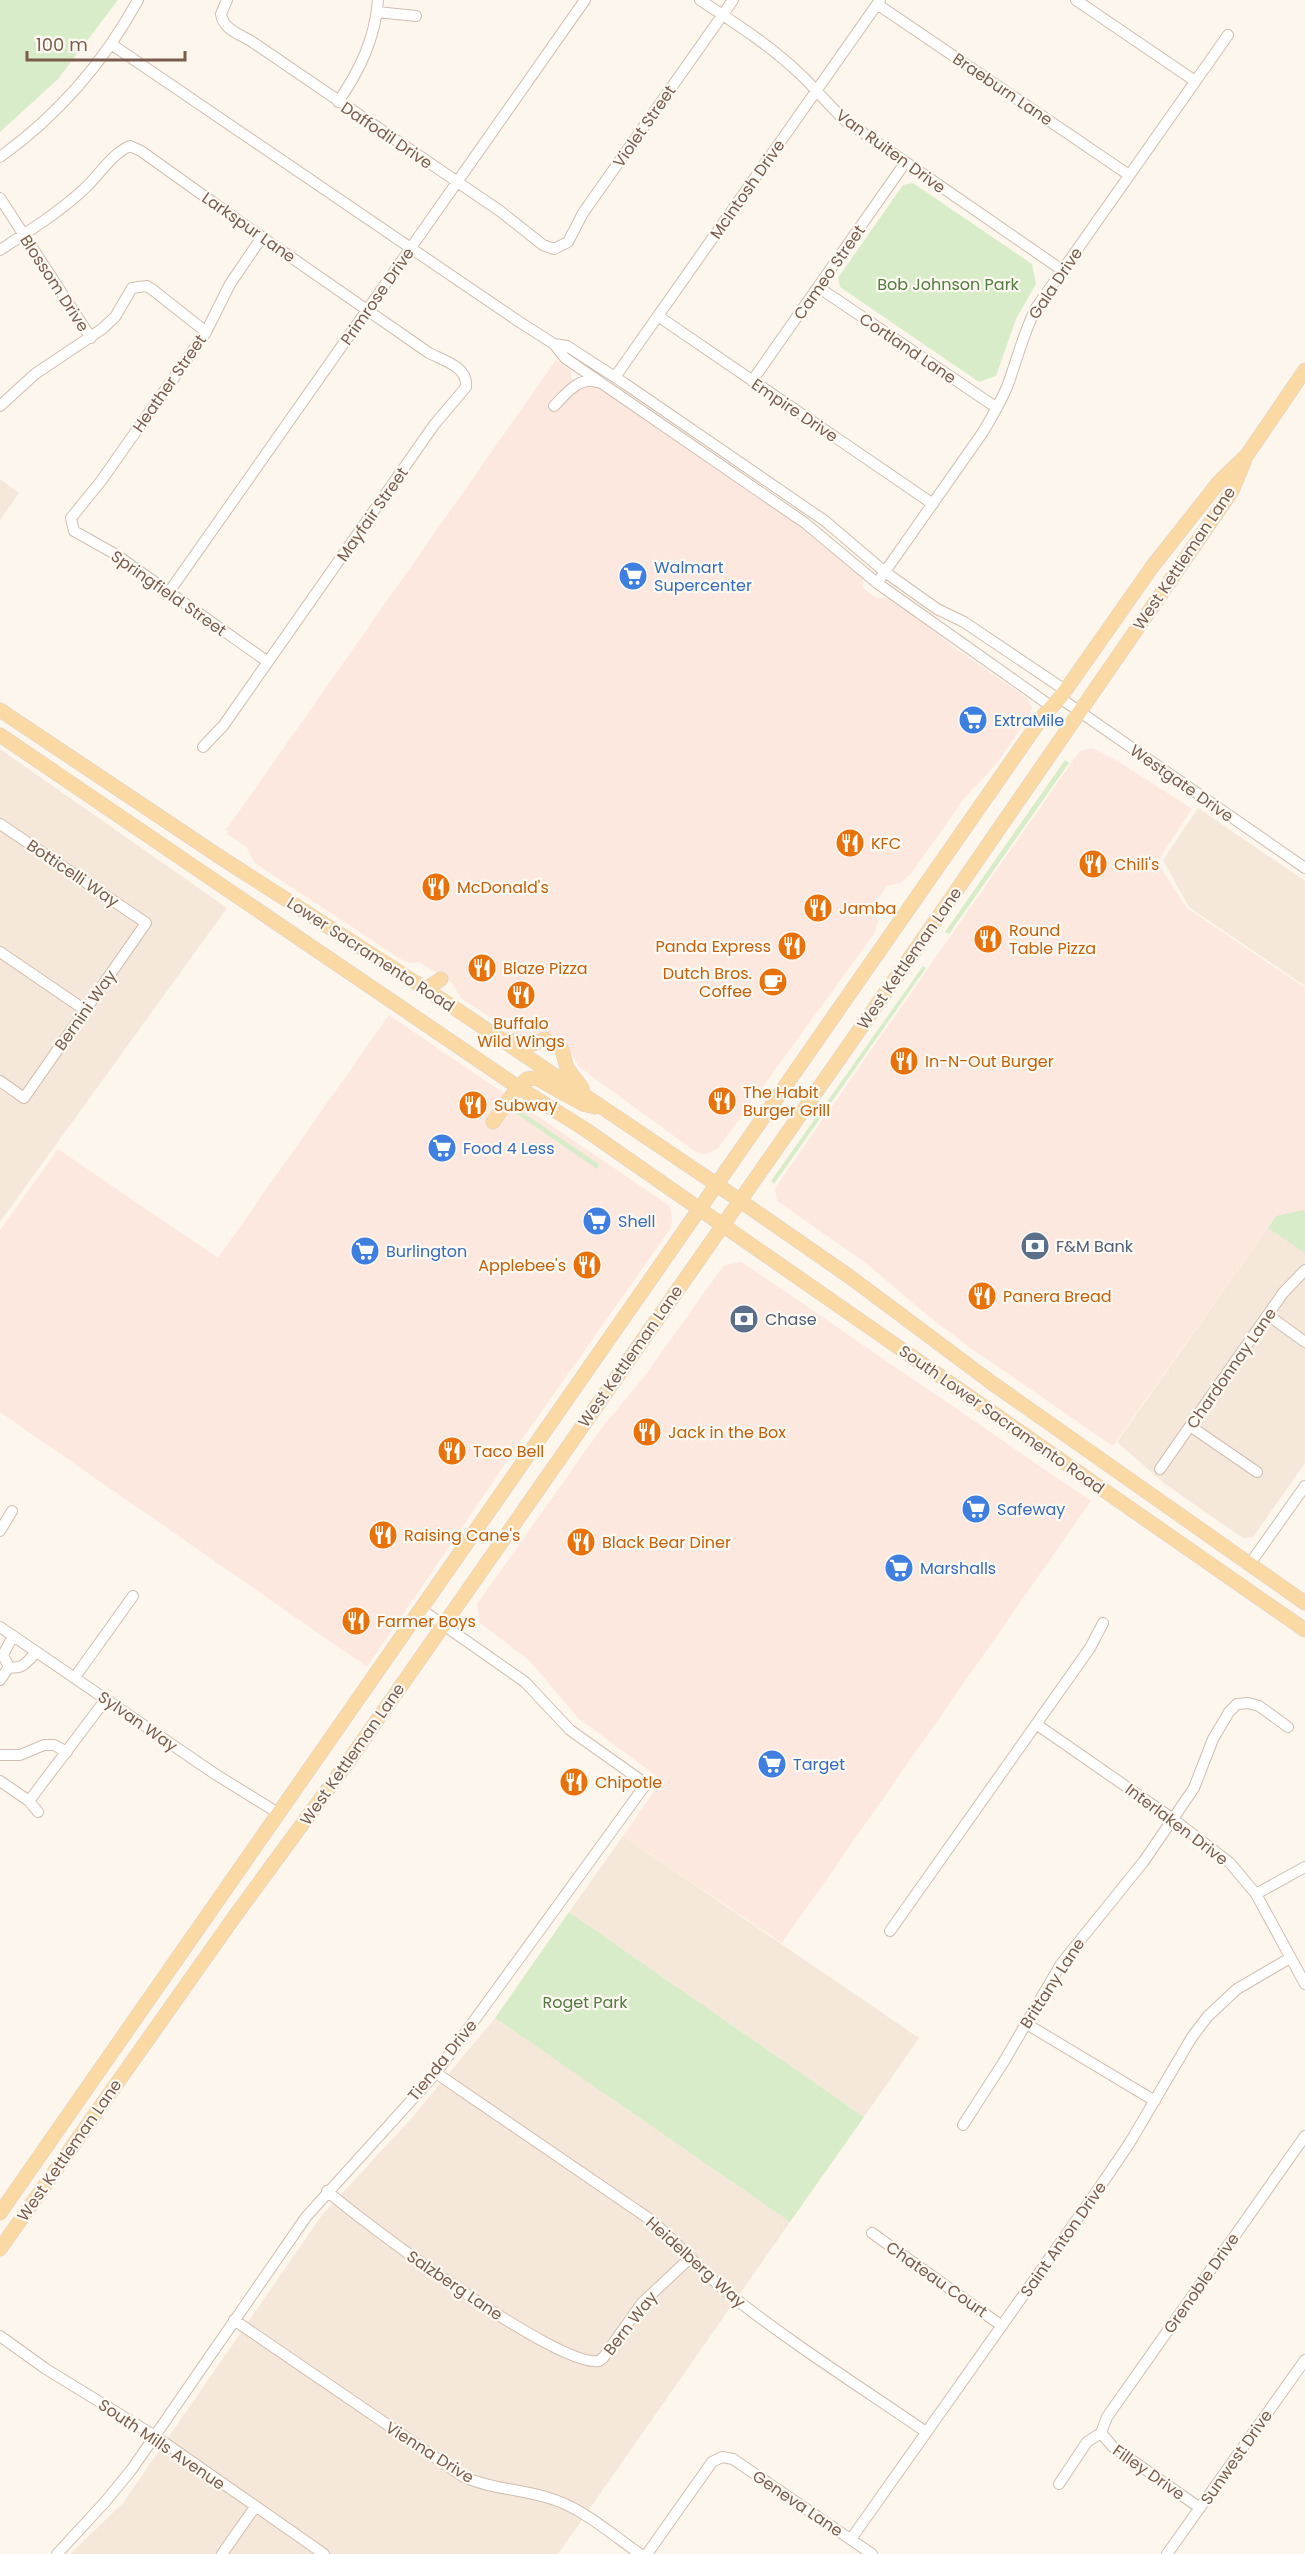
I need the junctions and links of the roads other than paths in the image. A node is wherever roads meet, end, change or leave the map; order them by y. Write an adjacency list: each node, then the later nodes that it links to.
1 (138, 0): 13 (street)
2 (227, 0): 16 (street, Daffodil Drive)
3 (378, 0): 9 (street)
4 (585, 0): 20 (street, Primrose Drive)
5 (700, 0): 10 (street, Van Ruiten Drive)
6 (733, 0): 10 (street, Violet Street)
7 (1076, 0): 14 (street)
8 (878, 2): 15 (street, McIntosh Drive); 19 (street, Braeburn Lane)
9 (377, 12): 11 (street); 16 (street)
10 (722, 15): 15 (street, Van Ruiten Drive); 25 (street, Violet Street)
11 (416, 16)
12 (1228, 35): 14 (street, Gala Drive)
13 (111, 44): 17 (street); 24 (street)
14 (1195, 81): 19 (street, Gala Drive)
15 (816, 91): 18 (street, Van Ruiten Drive); 30 (street, McIntosh Drive)
16 (338, 102): 20 (street, Daffodil Drive)
17 (0, 157)
18 (905, 163): 27 (street, Van Ruiten Drive); 28 (street, Cameo Street)
19 (1129, 175): 27 (street, Gala Drive)
20 (457, 183): 24 (street, Primrose Drive); 25 (street, Daffodil Drive)
21 (0, 198): 22 (street, Blossom Drive)
22 (24, 234): 23 (street, Larkspur Lane); 26 (street); 32 (street, Blossom Drive)
23 (262, 237): 29 (street, Larkspur Lane); 31 (street, Heather Street)
24 (411, 248): 29 (street, Primrose Drive); 33 (street)
25 (554, 249)
26 (0, 250)
27 (1062, 270): 40 (street, Gala Drive)
28 (818, 287): 37 (street, Cameo Street); 40 (street, Cortland Lane)
29 (367, 309): 46 (street, Primrose Drive); 47 (street, Mayfair Street)
30 (658, 316): 36 (street, McIntosh Drive); 37 (street, Empire Drive)
31 (206, 332): 32 (street); 43 (street, Heather Street)
32 (91, 338): 39 (street)
33 (554, 344): 34 (street); 36 (street)
34 (565, 358): 38 (street); 38 (street)
35 (1305, 370): 41 (main road, West Kettleman Lane)
36 (615, 377): 44 (street)
37 (752, 381): 42 (street, Empire Drive)
38 (605, 386): 45 (street)
39 (0, 406)
40 (997, 408): 42 (street, Gala Drive)
41 (1247, 455): 48 (main road, West Kettleman Lane); 50 (main road, West Kettleman Lane)
42 (933, 504): 44 (street, Gala Drive)
43 (71, 524): 46 (street, Springfield Street)
44 (885, 572): 45 (street, Gala Drive); 48 (street)
45 (877, 583): 48 (street)
46 (169, 592): 47 (street, Springfield Street)
47 (268, 662): 52 (street, Mayfair Street)
48 (1059, 698): 50 (street, Westgate Drive); 67 (main road, West Kettleman Lane)
49 (0, 710): 58 (main road, Lower Sacramento Road)
50 (1080, 712): 54 (street, Westgate Drive); 68 (main road, West Kettleman Lane)
51 (0, 735): 64 (main road, Lower Sacramento Road)
52 (203, 747)
53 (0, 824): 55 (street, Botticelli Way)
54 (1305, 868)
55 (146, 923): 59 (street, Bernini Way)
56 (0, 952): 59 (street)
57 (436, 975): 58 (main road)
58 (426, 989): 60 (main road, Lower Sacramento Road)
59 (85, 1010): 63 (street, Bernini Way)
60 (491, 1032): 61 (main road); 65 (main road, Lower Sacramento Road)
61 (545, 1039)
62 (562, 1050): 65 (main road)
63 (0, 1081)
64 (518, 1088): 65 (main road); 66 (main road); 69 (main road, Lower Sacramento Road)
65 (603, 1108): 67 (main road, Lower Sacramento Road)
66 (493, 1122)
67 (716, 1184): 68 (main road, Lower Sacramento Road); 69 (main road, West Kettleman Lane)
68 (740, 1200): 70 (main road, West Kettleman Lane); 81 (main road, South Lower Sacramento Road)
69 (699, 1208): 70 (main road, South Lower Sacramento Road); 84 (main road, West Kettleman Lane)
70 (722, 1224): 80 (main road, South Lower Sacramento Road); 86 (main road, West Kettleman Lane)
71 (1305, 1270): 72 (street, Chardonnay Lane)
72 (1268, 1316): 73 (street); 74 (street, Chardonnay Lane)
73 (1305, 1342)
74 (1190, 1426): 75 (street, Chardonnay Lane); 76 (street)
75 (1160, 1469)
76 (1257, 1472)
77 (1305, 1486): 81 (street)
78 (12, 1511): 79 (street)
79 (0, 1531)
80 (1191, 1552): 81 (main road); 88 (main road, South Lower Sacramento Road)
81 (1249, 1565): 83 (main road, South Lower Sacramento Road)
82 (133, 1596): 92 (street)
83 (1305, 1603)
84 (422, 1610): 86 (street, Tienda Drive); 102 (main road, West Kettleman Lane)
85 (1102, 1623): 95 (street)
86 (443, 1624): 110 (street, Tienda Drive); 117 (main road, West Kettleman Lane)
87 (0, 1627): 89 (street, Sylvan Way)
88 (1305, 1630)
89 (13, 1636): 90 (street, Sylvan Way); 91 (street)
90 (36, 1652): 91 (street); 92 (street, Sylvan Way)
91 (9, 1667): 93 (street)
92 (75, 1677): 94 (street, Sylvan Way)
93 (0, 1680)
94 (106, 1699): 97 (street); 102 (street, Sylvan Way)
95 (1036, 1724): 103 (street, Interlaken Drive); 106 (street)
96 (1288, 1727): 103 (street, Brittany Lane)
97 (67, 1752): 98 (street); 100 (street)
98 (0, 1755)
99 (0, 1780): 100 (street)
100 (29, 1801): 101 (street)
101 (38, 1812)
102 (278, 1813): 115 (main road, West Kettleman Lane)
103 (1173, 1819): 105 (street, Interlaken Drive); 109 (street, Brittany Lane)
104 (1305, 1867): 105 (street)
105 (1256, 1894): 107 (street, Interlaken Drive)
106 (890, 1931)
107 (1290, 1958): 108 (street, Interlaken Drive); 111 (street, Saint Anton Drive)
108 (1305, 1984)
109 (1025, 2023): 111 (street); 112 (street, Brittany Lane)
110 (436, 2073): 114 (street, Tienda Drive); 118 (street, Heidelberg Way)
111 (1155, 2101): 120 (street, Saint Anton Drive)
112 (963, 2126)
113 (1305, 2136): 125 (street, Grenoble Drive)
114 (327, 2191): 119 (street, Tienda Drive); 122 (street, Salzberg Lane)
115 (0, 2213)
116 (872, 2233): 120 (street, Chateau Court)
117 (0, 2249)
118 (690, 2258): 122 (street, Bern Way); 124 (street, Heidelberg Way)
119 (234, 2320): 126 (street, Tienda Drive); 134 (street, Vienna Drive)
120 (1002, 2326): 124 (street, Saint Anton Drive)
121 (0, 2336): 126 (street, South Mills Avenue)
122 (594, 2362)
123 (1303, 2366): 129 (street, Sunwest Drive)
124 (926, 2432): 130 (street, Saint Anton Drive)
125 (1101, 2433): 127 (street); 129 (street, Filley Drive)
126 (156, 2436): 128 (street, South Mills Avenue); 131 (street, Tienda Drive)
127 (1059, 2484)
128 (255, 2507): 132 (street); 133 (street, South Mills Avenue)
129 (1200, 2508): 137 (street, Sunwest Drive)
130 (851, 2539): 135 (street, Geneva Lane); 136 (street, Geneva Lane)
131 (57, 2554)
132 (222, 2554)
133 (324, 2554)
134 (640, 2554)
135 (647, 2554)
136 (873, 2554)
137 (1167, 2554)

